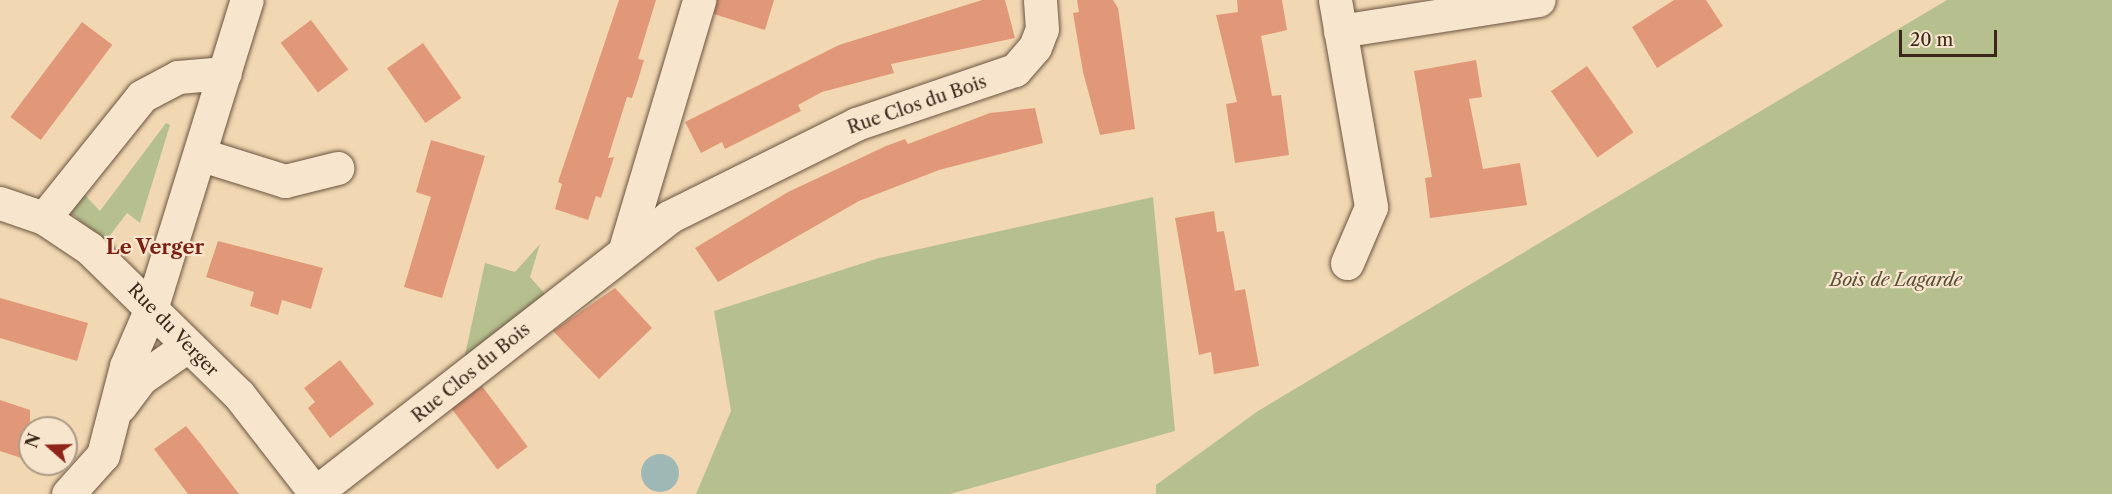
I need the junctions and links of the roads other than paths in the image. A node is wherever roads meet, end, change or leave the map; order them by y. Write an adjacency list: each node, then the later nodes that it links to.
1 (247, 0): 6 (street)
2 (699, 0): 11 (street)
3 (1040, 0): 11 (street, Rue Clos du Bois)
4 (1539, 0): 5 (street)
5 (1337, 16): 12 (street)
6 (225, 73): 7 (street); 10 (street)
7 (202, 155): 8 (street); 13 (street)
8 (337, 168)
9 (0, 203): 10 (street, Rue du Verger)
10 (44, 218): 13 (street, Rue du Verger)
11 (625, 249): 17 (street, Rue Clos du Bois)
12 (1347, 263)
13 (152, 306): 14 (street, Rue du Verger); 15 (street)
14 (186, 347): 15 (street); 17 (street, Rue du Verger)
15 (120, 406): 16 (street)
16 (68, 494)
17 (316, 494)

